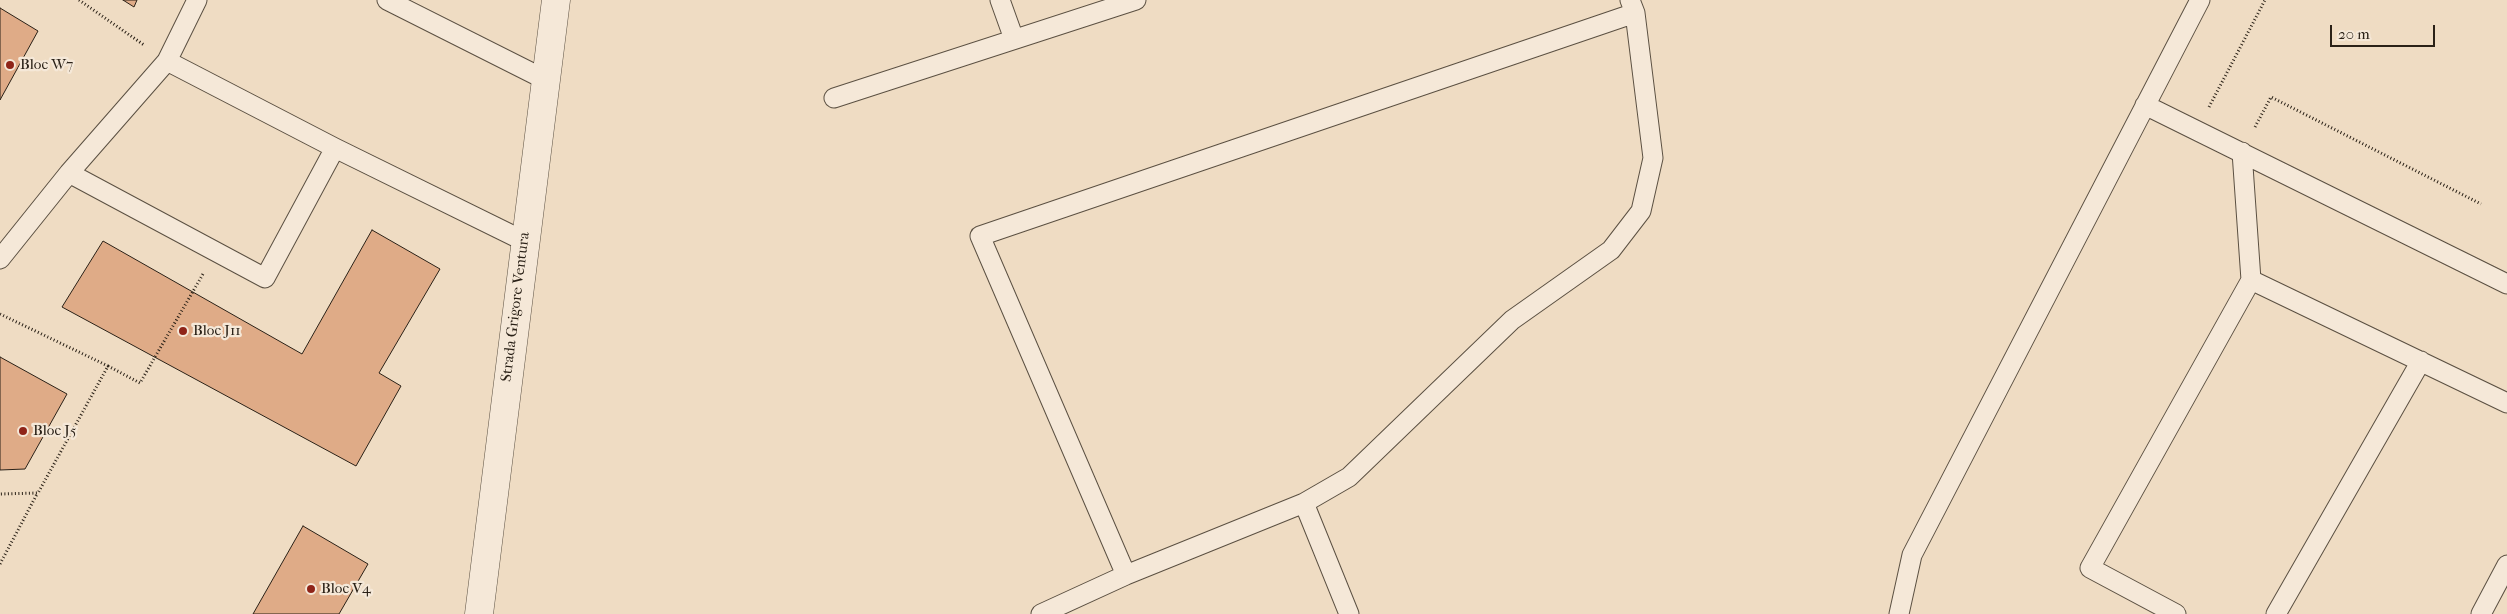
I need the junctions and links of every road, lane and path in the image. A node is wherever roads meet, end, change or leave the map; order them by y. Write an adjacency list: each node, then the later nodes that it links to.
1 (79, 0): 11 (path)
2 (197, 0): 11 (lane)
3 (387, 0): 12 (lane)
4 (556, 0): 12 (street, Strada Grigore Ventura)
5 (1000, 0): 10 (lane)
6 (1136, 0): 10 (lane)
7 (2200, 0): 14 (lane)
8 (2265, 0): 15 (path)
9 (1632, 6): 31 (lane); 34 (lane)
10 (1014, 39): 13 (lane)
11 (167, 61): 16 (lane); 18 (lane)
12 (546, 80): 20 (street, Strada Grigore Ventura)
13 (834, 98)
14 (2145, 105): 15 (lane); 38 (lane)
15 (2196, 129): 17 (lane)
16 (335, 148): 20 (lane); 21 (lane)
17 (2242, 152): 19 (path); 23 (lane); 24 (lane)
18 (69, 174): 21 (lane); 22 (lane)
19 (2481, 204)
20 (524, 241): 35 (street, Strada Grigore Ventura)
21 (215, 252): 27 (path)
22 (0, 259)
23 (2251, 280): 26 (lane); 39 (lane)
24 (2507, 284)
25 (0, 314): 27 (path)
26 (2421, 361): 28 (lane); 40 (lane)
27 (108, 366): 29 (path)
28 (2507, 403)
29 (38, 493): 30 (path); 32 (path)
30 (0, 494)
31 (1304, 504): 34 (lane); 37 (lane)
32 (0, 564)
33 (2507, 565): 41 (lane)
34 (1126, 575): 36 (lane)
35 (479, 614)
36 (1041, 614)
37 (1349, 614)
38 (1899, 614)
39 (2176, 614)
40 (2276, 614)
41 (2481, 614)

